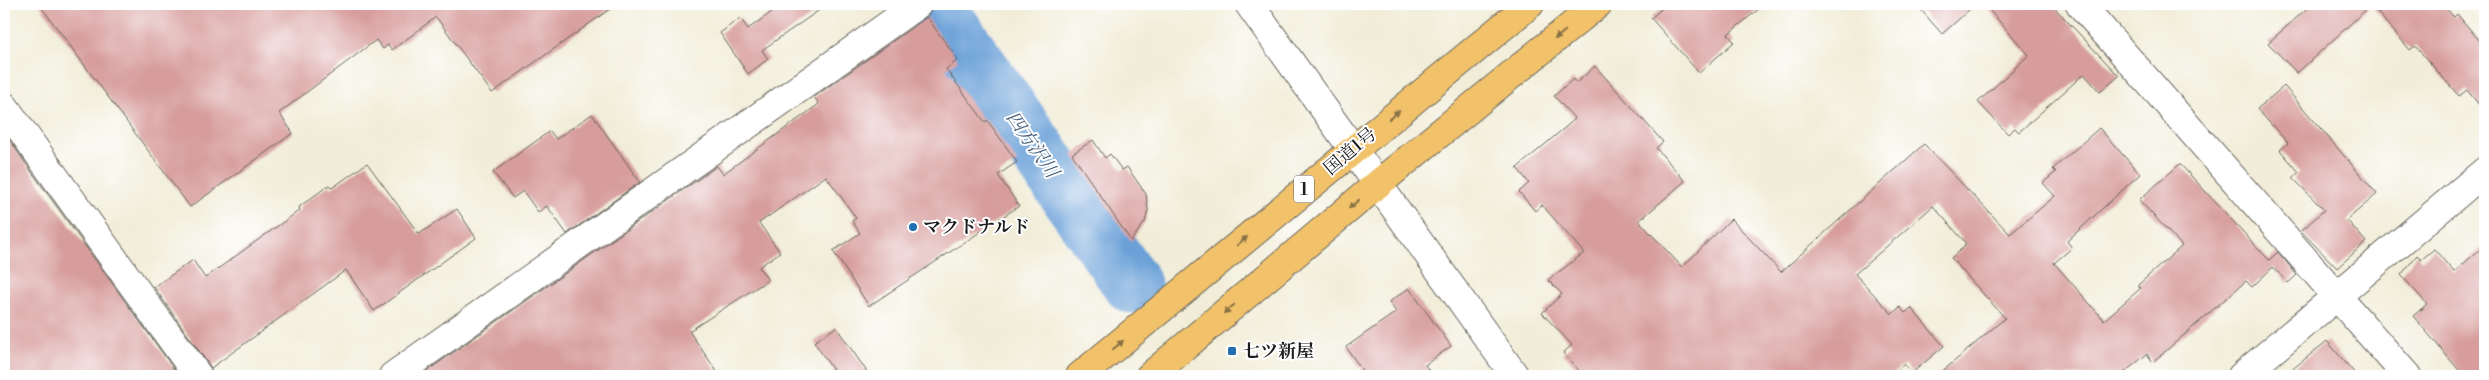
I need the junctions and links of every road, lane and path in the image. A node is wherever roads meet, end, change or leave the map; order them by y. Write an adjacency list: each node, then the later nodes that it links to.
1 (918, 4): 12 (street)
2 (1249, 4): 7 (street)
3 (1530, 4): 7 (highway, 国道1号 / 1, one-way to 3)
4 (1598, 4): 9 (highway, one-way to 9)
5 (2080, 4): 10 (street)
6 (4, 106): 11 (street)
7 (1352, 149): 9 (street); 13 (highway, 国道1号 / 1, one-way to 7)
8 (2485, 171): 10 (street)
9 (1379, 183): 14 (highway, one-way to 14); 15 (street)
10 (2337, 297): 16 (street); 17 (street)
11 (198, 376)
12 (393, 376)
13 (1080, 376)
14 (1150, 376)
15 (1515, 376)
16 (2242, 376)
17 (2407, 376)

